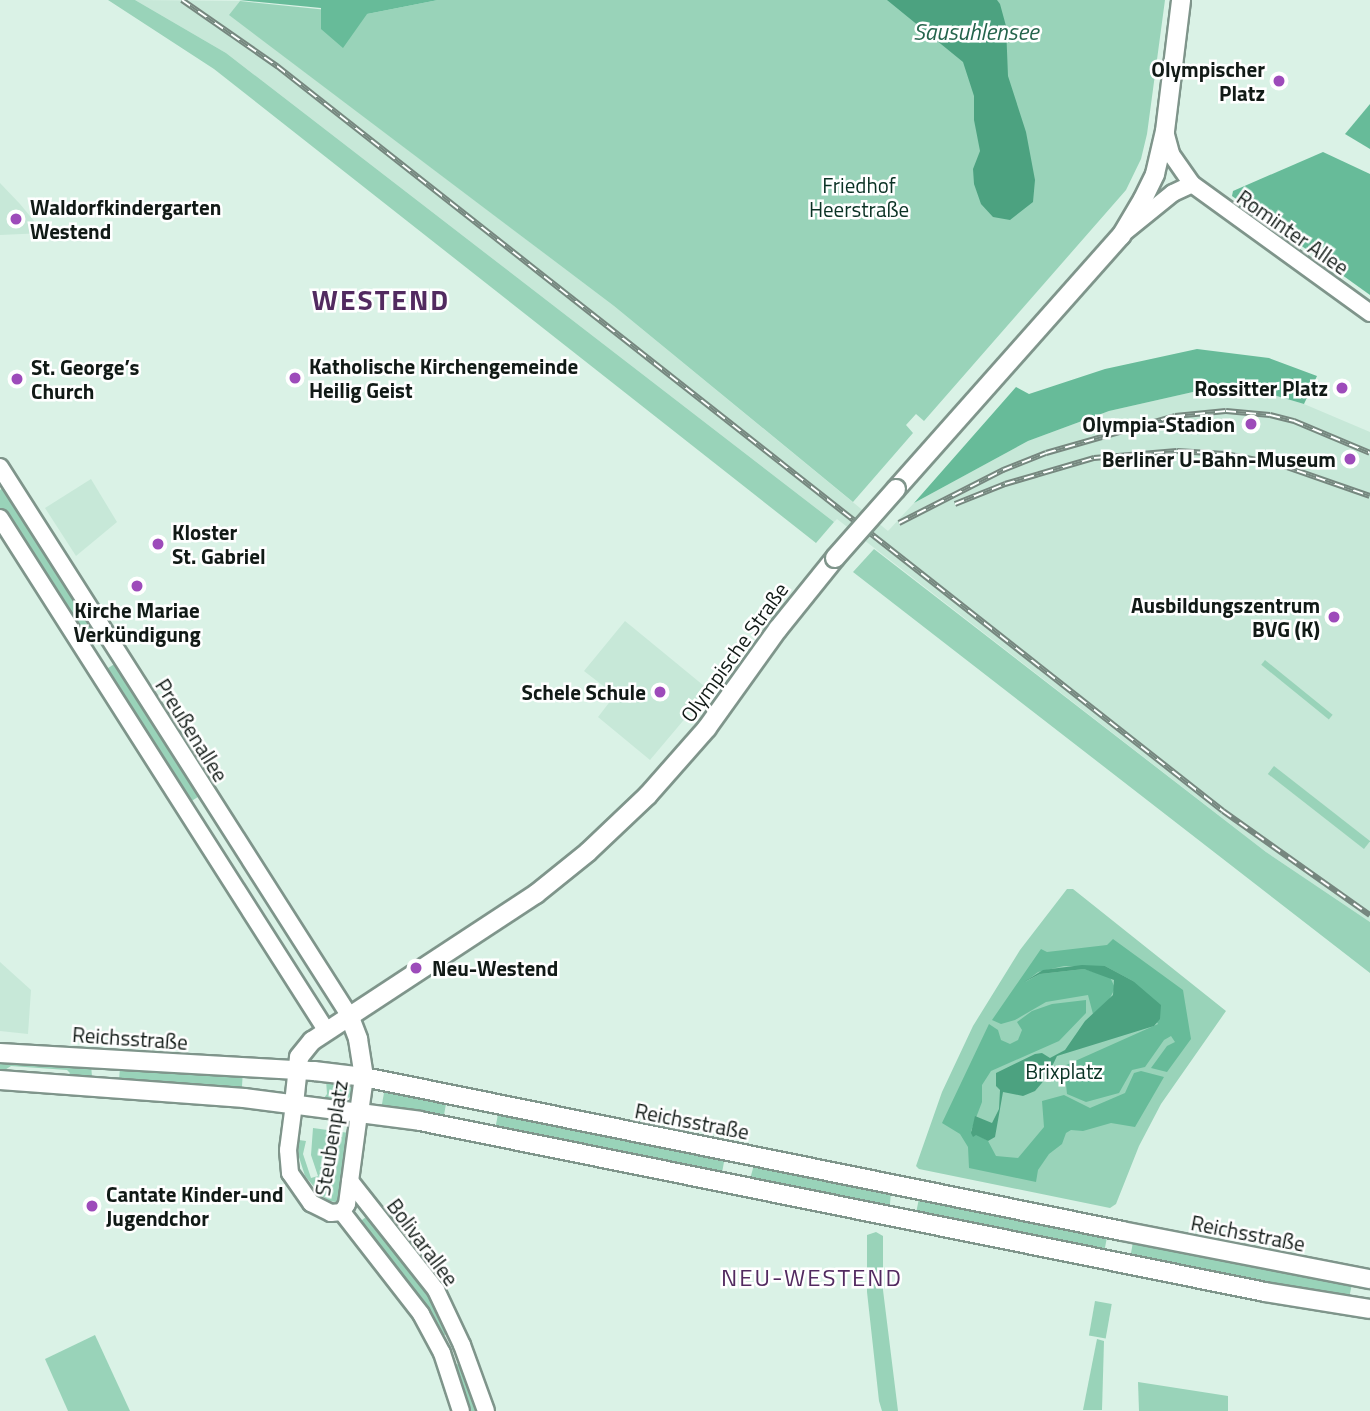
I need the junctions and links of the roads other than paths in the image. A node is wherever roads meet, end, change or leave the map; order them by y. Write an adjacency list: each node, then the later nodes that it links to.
1 (1181, 0): 2 (main road, Olympische Straße)
2 (1165, 131): 3 (street); 4 (main road, Olympische Straße)
3 (1192, 184): 4 (street, Olympische Straße); 5 (street, Rominter Allee)
4 (1121, 236): 8 (main road, Olympische Straße, bridge)
5 (1370, 313)
6 (0, 467): 8 (street, Preußenallee)
7 (0, 518): 9 (street)
8 (349, 1015): 9 (main road, Olympische Straße); 12 (main road, Steubenplatz)
9 (326, 1030): 11 (main road, Steubenplatz)
10 (0, 1053): 11 (main road, Reichsstraße)
11 (296, 1070): 12 (main road, Reichsstraße); 14 (main road, Steubenplatz)
12 (364, 1077): 15 (main road, Steubenplatz); 18 (main road, Reichsstraße)
13 (0, 1080): 14 (main road)
14 (295, 1104): 15 (main road); 17 (street, Steubenplatz)
15 (359, 1114): 16 (street, Steubenplatz); 19 (main road)
16 (350, 1181): 17 (street, Steubenplatz); 21 (street, Bolivarallee)
17 (342, 1212): 20 (street, Bolivarallee)
18 (1370, 1279)
19 (1370, 1309)
20 (461, 1411)
21 (486, 1411)

